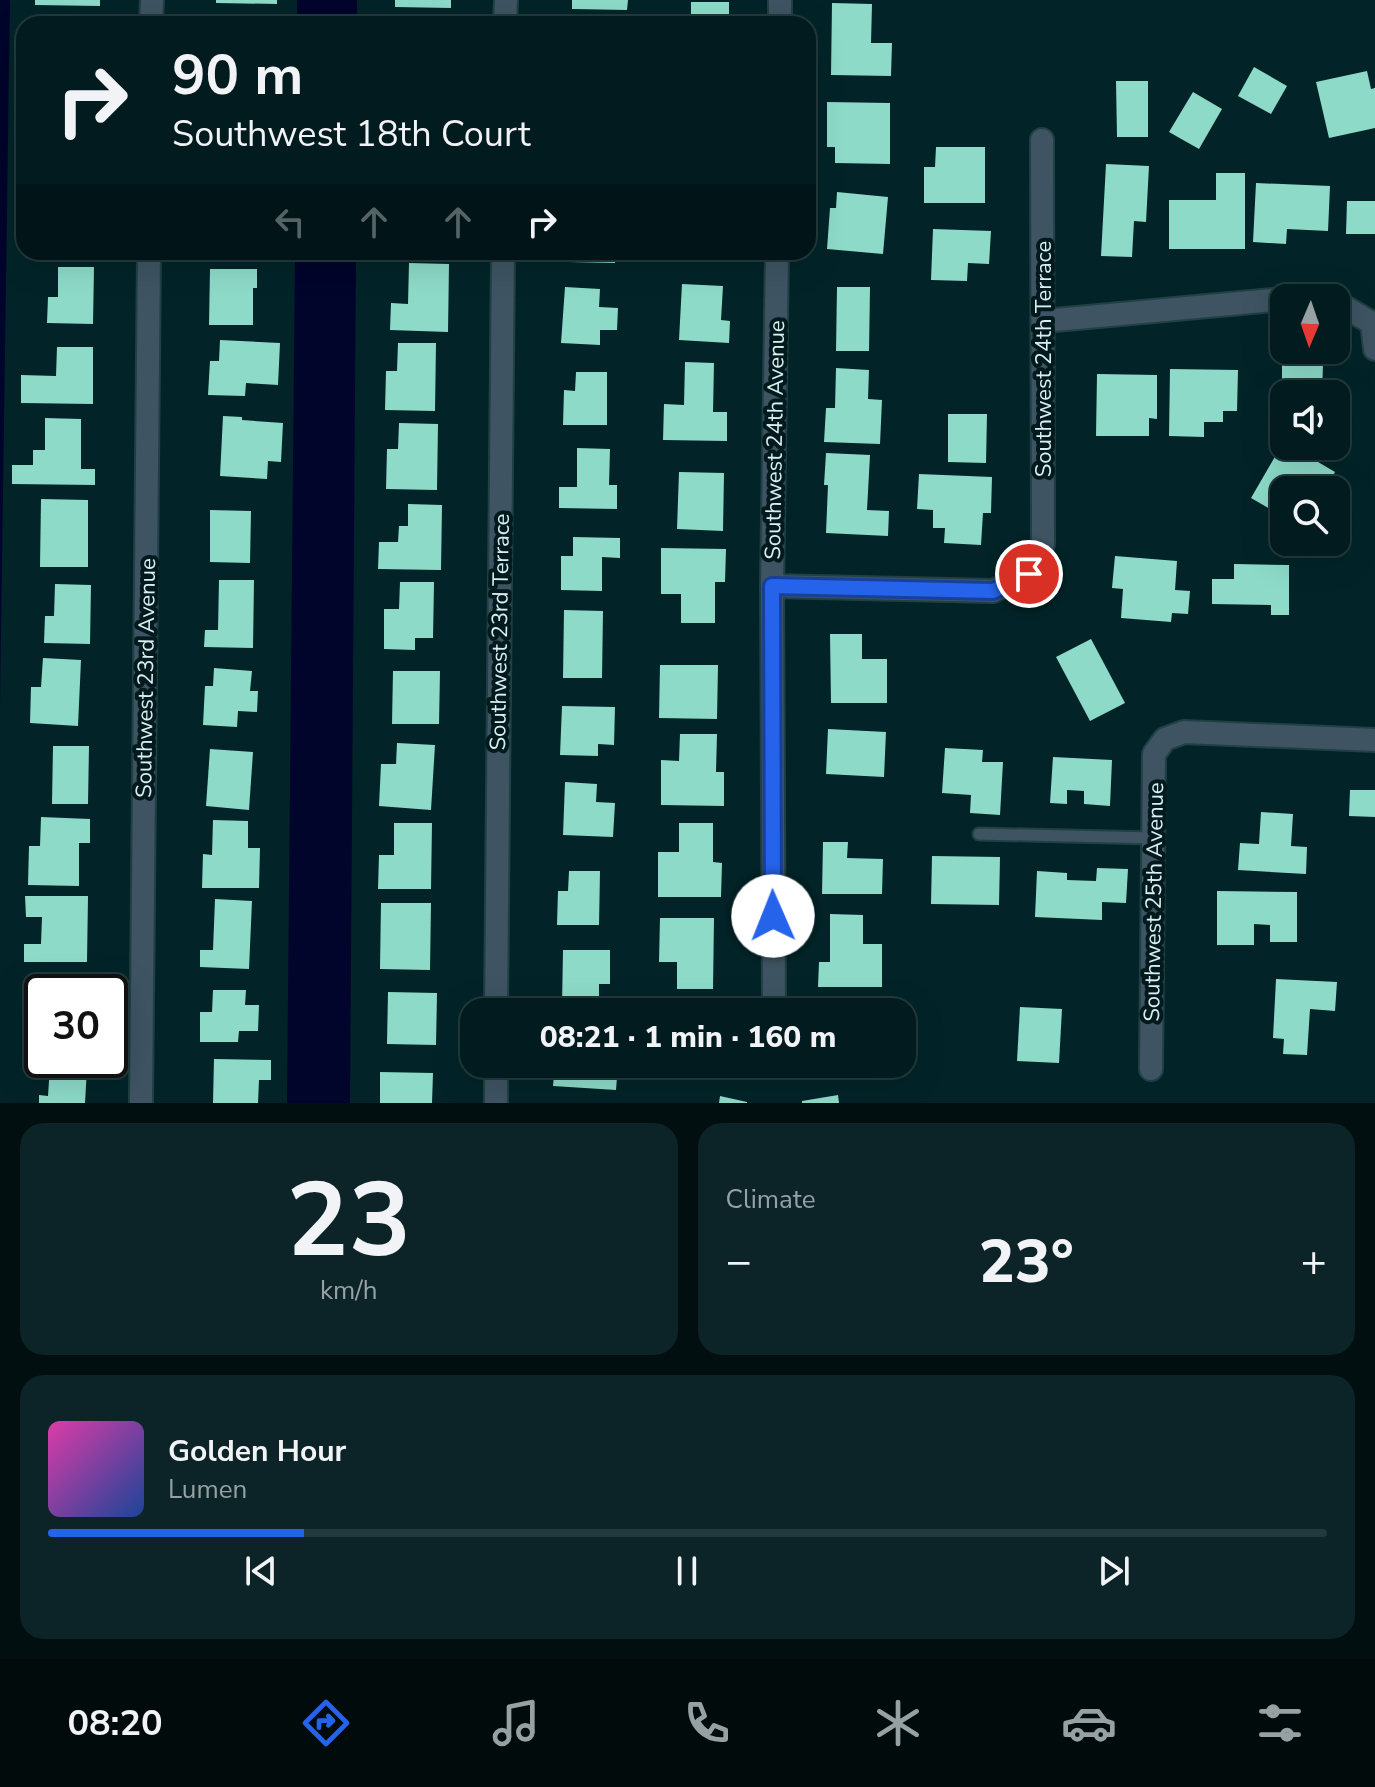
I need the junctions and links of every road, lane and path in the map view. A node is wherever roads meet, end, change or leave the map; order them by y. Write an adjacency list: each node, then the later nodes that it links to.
1 (1042, 140): 7 (street, Southwest 24th Terrace)
2 (149, 260): 17 (street, Southwest 23rd Avenue)
3 (503, 260): 13 (street, Southwest 23rd Terrace)
4 (777, 260): 9 (street, Southwest 24th Avenue)
5 (1270, 300): 7 (street)
6 (1350, 310): 8 (street)
7 (1044, 321): 9 (street, Southwest 24th Terrace)
8 (1375, 349)
9 (772, 586): 14 (street, Southwest 24th Avenue)
10 (1375, 740): 12 (street, Southwest 25th Avenue)
11 (979, 834): 12 (lane)
12 (1153, 838): 15 (street, Southwest 25th Avenue)
13 (496, 998)
14 (774, 998)
15 (1151, 1069)
16 (496, 1078): 18 (street)
17 (141, 1103)
18 (496, 1103)

